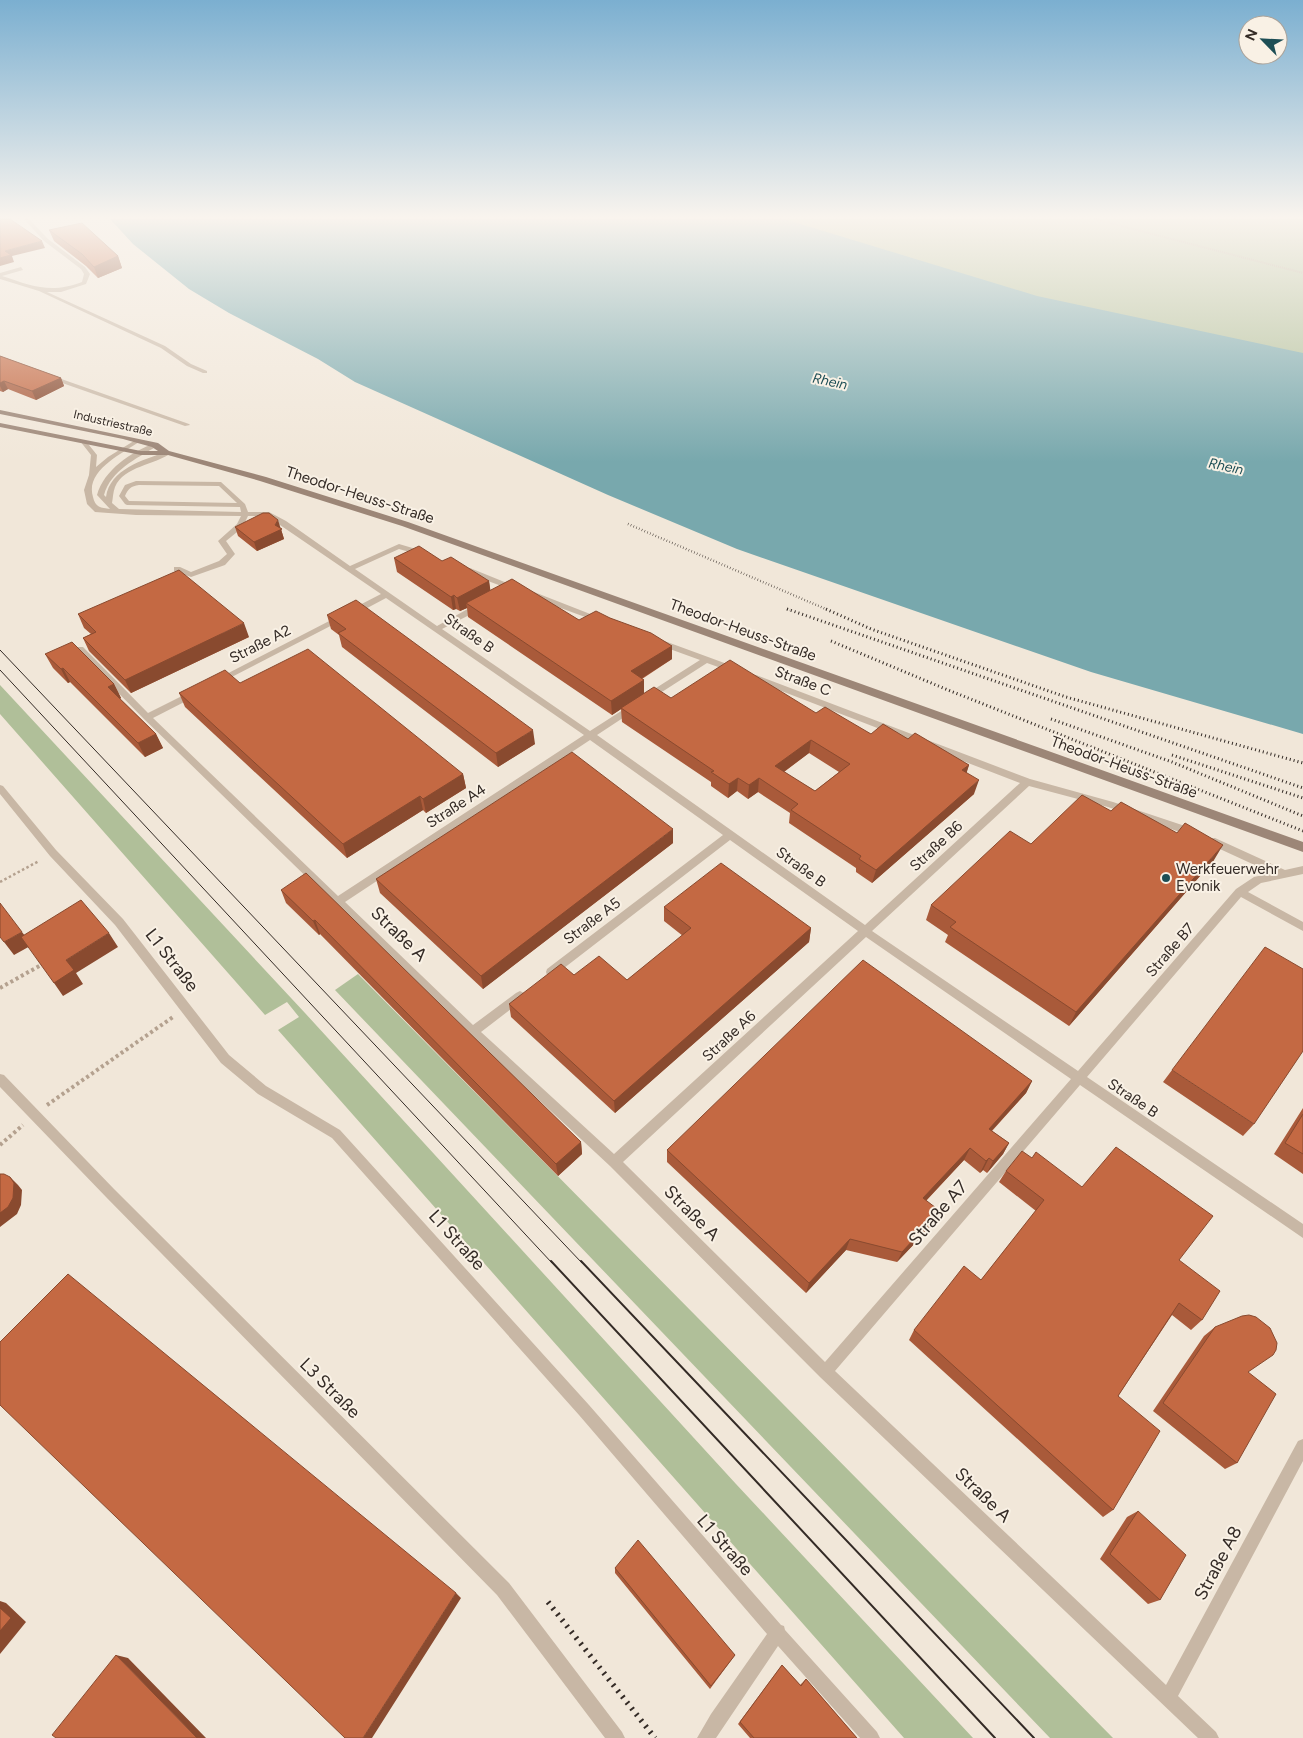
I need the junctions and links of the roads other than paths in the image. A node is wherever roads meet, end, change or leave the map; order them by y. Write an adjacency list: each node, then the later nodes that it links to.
1 (61, 300): 2 (lane)
2 (204, 372)
3 (47, 376): 6 (lane)
4 (0, 412): 7 (main road, Industriestraße)
5 (0, 425): 8 (main road, Industriestraße)
6 (187, 425)
7 (137, 440): 9 (main road, Industriestraße); 10 (lane)
8 (83, 441): 10 (main road, Industriestraße); 13 (lane)
9 (155, 445): 11 (lane); 12 (main road, Industriestraße)
10 (124, 450): 11 (main road, Industriestraße); 13 (lane)
11 (141, 453): 12 (main road, Industriestraße); 14 (lane)
12 (168, 454): 14 (lane); 38 (main road, Theodor-Heuss-Straße)
13 (92, 475): 16 (lane, Straße B)
14 (109, 502): 16 (lane)
15 (243, 504): 15 (lane); 17 (lane)
16 (117, 512): 17 (lane, Straße B)
17 (246, 514): 20 (lane); 21 (lane, Straße B)
18 (434, 558): 21 (lane)
19 (461, 568): 22 (lane)
20 (177, 569)
21 (349, 569): 24 (lane, Straße B)
22 (514, 588): 23 (lane); 26 (lane)
23 (506, 592)
24 (386, 596): 27 (lane, Straße B); 31 (lane, Straße A2)
25 (489, 601): 27 (lane)
26 (606, 622)
27 (437, 629): 34 (lane, Straße B)
28 (651, 639): 30 (lane, Straße C)
29 (80, 649): 33 (lane, Straße A)
30 (706, 660): 34 (lane, Straße A4); 35 (lane, Straße C)
31 (208, 686)
32 (200, 690): 33 (lane)
33 (147, 717): 42 (lane, Straße A)
34 (590, 735): 37 (lane, Straße B); 42 (lane, Straße A4)
35 (1027, 782): 40 (lane, Straße C); 44 (lane, Straße B6)
36 (0, 788): 54 (lane, L1 Straße)
37 (730, 835): 44 (lane, Straße B); 45 (lane, Straße A5)
38 (1303, 847)
39 (1303, 870): 40 (lane, Straße B7)
40 (1284, 874): 41 (lane, Straße B7)
41 (1240, 892): 43 (lane); 49 (lane, Straße B7)
42 (338, 901): 47 (lane, Straße A)
43 (1303, 927)
44 (865, 931): 49 (lane, Straße B); 50 (lane, Straße A6)
45 (543, 978)
46 (527, 990): 47 (lane)
47 (473, 1032): 50 (lane, Straße A)
48 (0, 1079): 56 (lane, L3 Straße)
49 (1078, 1079): 51 (lane, Straße B); 52 (lane, Straße A7)
50 (614, 1162): 52 (lane, Straße A)
51 (1303, 1232)
52 (825, 1372): 55 (lane, Straße A)
53 (1303, 1446): 55 (lane, Straße A8)
54 (778, 1632): 57 (lane); 58 (lane, L1 Straße)
55 (1168, 1698): 59 (lane, Straße A)
56 (616, 1738)
57 (706, 1738)
58 (871, 1738)
59 (1210, 1738)

